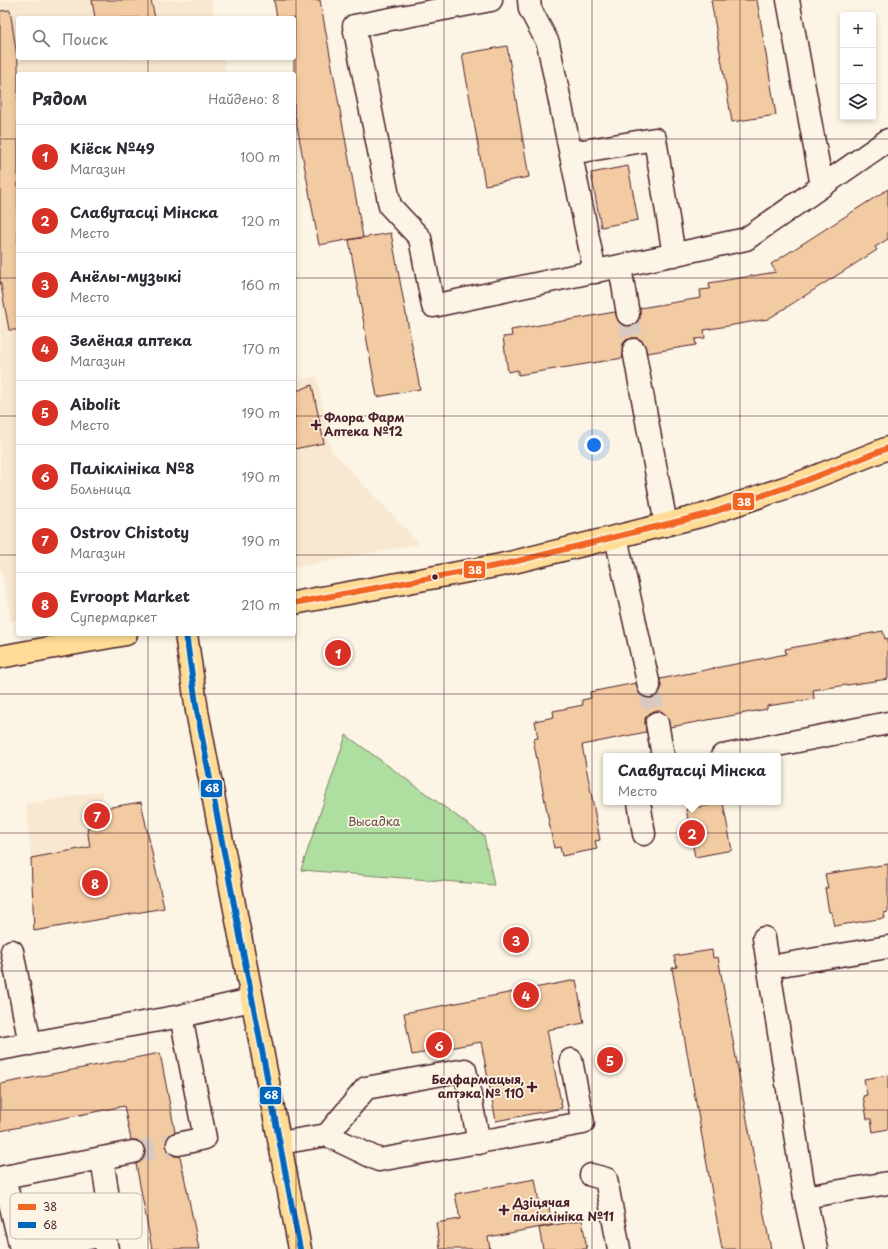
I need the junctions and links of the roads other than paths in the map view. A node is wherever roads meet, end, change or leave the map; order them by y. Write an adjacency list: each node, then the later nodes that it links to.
1 (491, 0): 9 (lane)
2 (529, 0): 5 (lane)
3 (788, 0): 6 (lane)
4 (888, 140): 6 (lane)
5 (571, 153): 7 (lane); 9 (lane)
6 (822, 186): 7 (lane)
7 (674, 255): 8 (lane)
8 (620, 267): 9 (lane); 10 (lane)
9 (595, 272)
10 (628, 314)
11 (634, 350): 13 (lane)
12 (888, 448): 13 (main road)
13 (666, 525): 14 (main road)
14 (616, 537): 15 (main road); 19 (lane)
15 (296, 604)
16 (115, 636): 18 (main road)
17 (186, 636): 30 (main road)
18 (0, 657)
19 (649, 686)
20 (657, 723): 22 (lane)
21 (888, 723): 23 (lane)
22 (662, 753)
23 (737, 753)
24 (639, 805): 25 (lane)
25 (644, 834)
26 (764, 938): 29 (lane)
27 (888, 947): 29 (lane)
28 (12, 950): 32 (lane)
29 (769, 967): 44 (lane)
30 (251, 1000): 31 (lane); 36 (main road)
31 (181, 1016): 32 (lane); 38 (lane)
32 (30, 1044): 33 (lane)
33 (0, 1049)
34 (571, 1060): 37 (lane)
35 (328, 1135): 36 (lane); 37 (lane); 37 (lane)
36 (280, 1143): 50 (main road)
37 (479, 1143)
38 (178, 1144)
39 (133, 1152): 40 (lane)
40 (102, 1158): 43 (lane); 45 (lane)
41 (590, 1175): 51 (lane)
42 (888, 1183): 44 (lane)
43 (107, 1193)
44 (805, 1197): 52 (lane)
45 (10, 1202)
46 (19, 1239): 48 (lane)
47 (105, 1242): 49 (lane)
48 (21, 1249)
49 (34, 1249)
50 (300, 1249)
51 (619, 1249)
52 (816, 1249)

